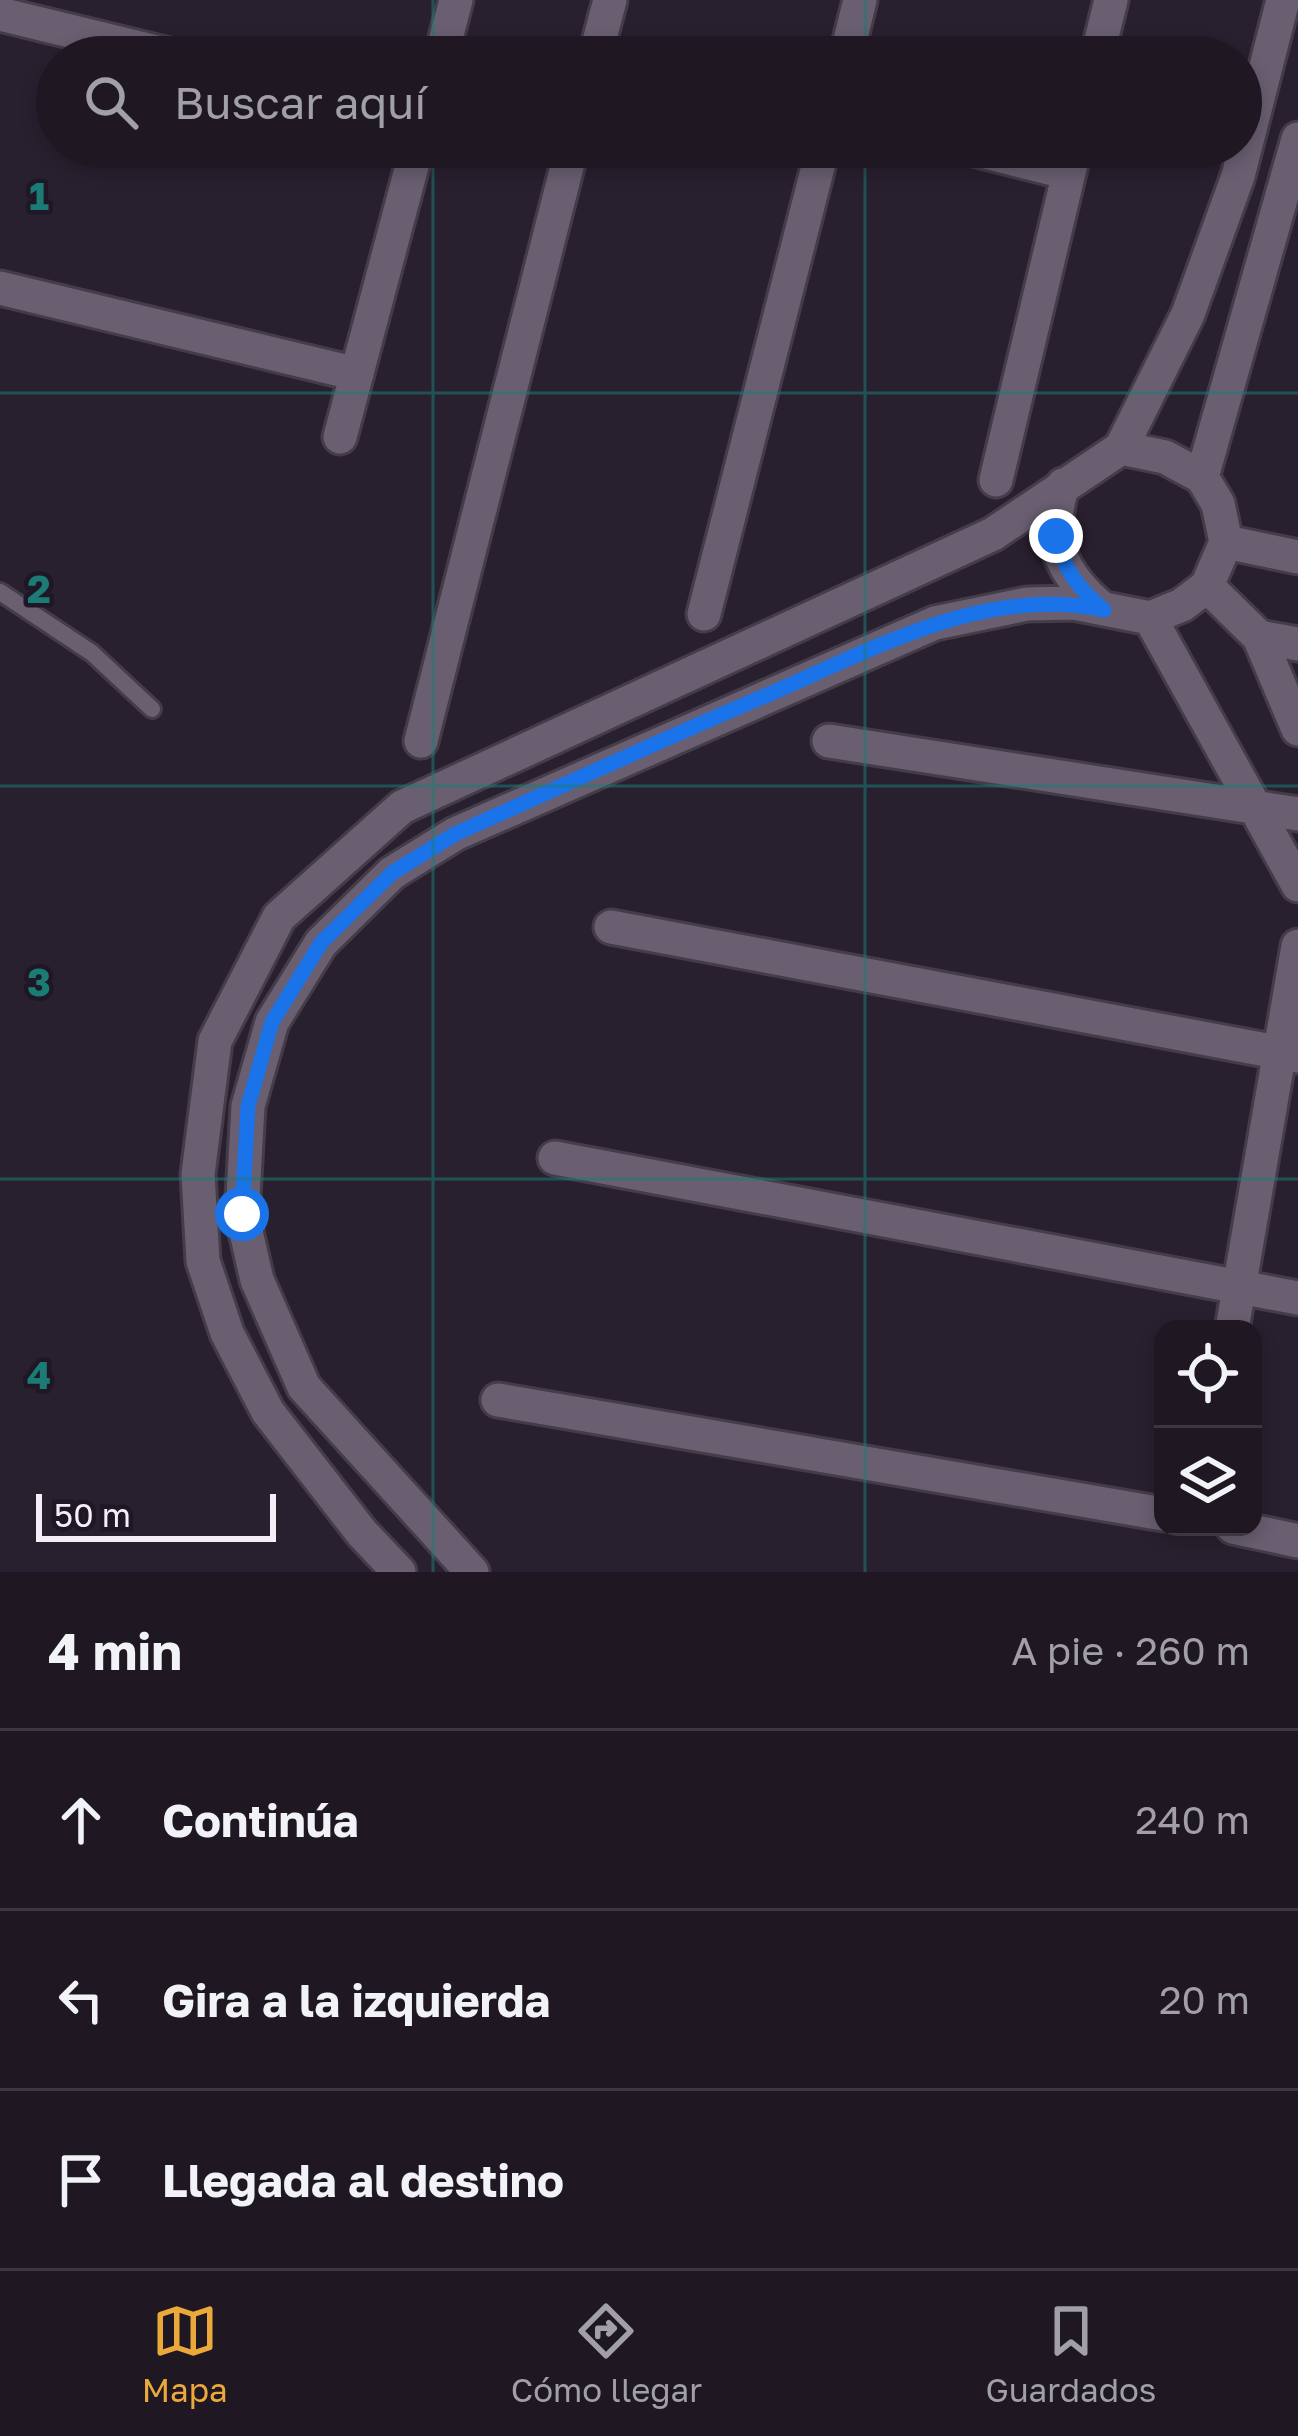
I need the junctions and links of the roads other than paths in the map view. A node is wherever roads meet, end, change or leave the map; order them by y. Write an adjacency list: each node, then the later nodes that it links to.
1 (456, 0): 8 (street)
2 (610, 0): 9 (street)
3 (860, 0): 10 (street)
4 (1111, 0): 11 (street)
5 (1283, 0): 12 (street)
6 (0, 14): 7 (street)
7 (91, 36)
8 (447, 36)
9 (606, 36)
10 (851, 36)
11 (1102, 36)
12 (1262, 82)
13 (1298, 139): 23 (street)
14 (411, 168): 20 (street)
15 (567, 168): 37 (street)
16 (818, 168): 31 (street)
17 (1070, 168): 24 (street)
18 (1240, 168): 22 (street)
19 (0, 288): 20 (street)
20 (357, 374): 21 (street)
21 (340, 437)
22 (1121, 448): 23 (street); 25 (street)
23 (1202, 478): 26 (street)
24 (996, 479)
25 (1063, 485): 30 (street); 51 (street)
26 (1226, 542): 27 (street); 28 (street)
27 (1298, 557)
28 (1207, 586): 32 (street); 33 (street)
29 (0, 592): 35 (lane)
30 (1104, 610): 32 (street); 56 (street)
31 (704, 614)
32 (1150, 618): 39 (street)
33 (1258, 637): 34 (street); 36 (street)
34 (1298, 644)
35 (152, 709)
36 (1298, 729)
37 (421, 741)
38 (829, 741): 39 (street)
39 (1258, 808): 40 (street); 41 (street)
40 (1298, 814)
41 (1298, 885)
42 (611, 927): 44 (street)
43 (1298, 946): 44 (street)
44 (1289, 1054): 46 (street)
45 (555, 1158): 46 (street)
46 (1240, 1287): 47 (street); 48 (street)
47 (1298, 1298)
48 (1234, 1320)
49 (498, 1400): 50 (street)
50 (1154, 1512)
51 (362, 1533): 54 (street); 55 (street)
52 (1262, 1533): 53 (street)
53 (1298, 1540)
54 (372, 1572)
55 (399, 1572)
56 (472, 1572)

